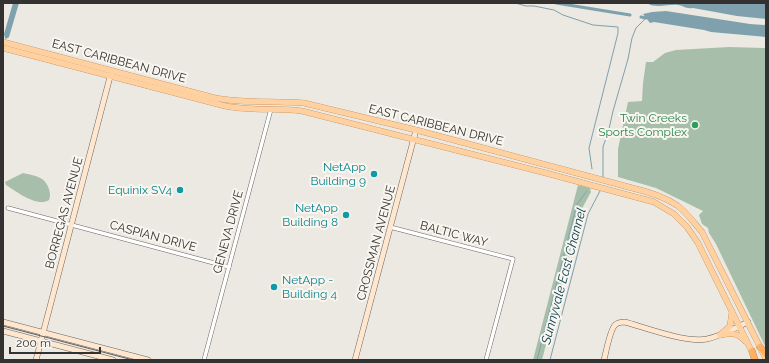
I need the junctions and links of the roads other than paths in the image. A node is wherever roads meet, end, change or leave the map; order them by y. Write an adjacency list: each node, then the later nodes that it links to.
1 (3, 42): 2 (main road, EAST CARIBBEAN DRIVE)
2 (8, 47): 3 (main road, EAST CARIBBEAN DRIVE)
3 (111, 74): 4 (main road, EAST CARIBBEAN DRIVE); 5 (main road, EAST CARIBBEAN DRIVE); 8 (street, BORREGAS AVENUE)
4 (271, 109): 6 (main road, EAST CARIBBEAN DRIVE); 10 (street, GENEVA DRIVE)
5 (416, 130): 6 (street, CROSSMAN AVENUE); 13 (main road, EAST CARIBBEAN DRIVE)
6 (414, 140): 9 (street, CROSSMAN AVENUE); 11 (main road, EAST CARIBBEAN DRIVE)
7 (8, 208): 8 (street, CASPIAN DRIVE)
8 (71, 225): 10 (street, CASPIAN DRIVE); 16 (street, BORREGAS AVENUE)
9 (390, 227): 27 (street, CROSSMAN AVENUE); 28 (street, BALTIC WAY)
10 (229, 267): 26 (street, GENEVA DRIVE)
11 (732, 310): 14 (main road, EAST CARIBBEAN DRIVE); 17 (main road)
12 (3, 322): 16 (street)
13 (748, 322): 14 (street); 19 (main road, EAST CARIBBEAN DRIVE)
14 (739, 326): 17 (street); 20 (main road, EAST CARIBBEAN DRIVE)
15 (3, 331): 18 (street)
16 (43, 332): 18 (street, BORREGAS AVENUE); 25 (street)
17 (720, 335): 20 (main road); 29 (street)
18 (41, 341): 23 (street, BORREGAS AVENUE); 24 (street)
19 (760, 347): 21 (highway); 22 (main road, EAST CARIBBEAN DRIVE)
20 (752, 351): 30 (highway)
21 (766, 354)
22 (766, 359)
23 (36, 360)
24 (113, 360)
25 (148, 360)
26 (204, 360)
27 (355, 360)
28 (486, 360)
29 (604, 360)
30 (755, 360)

